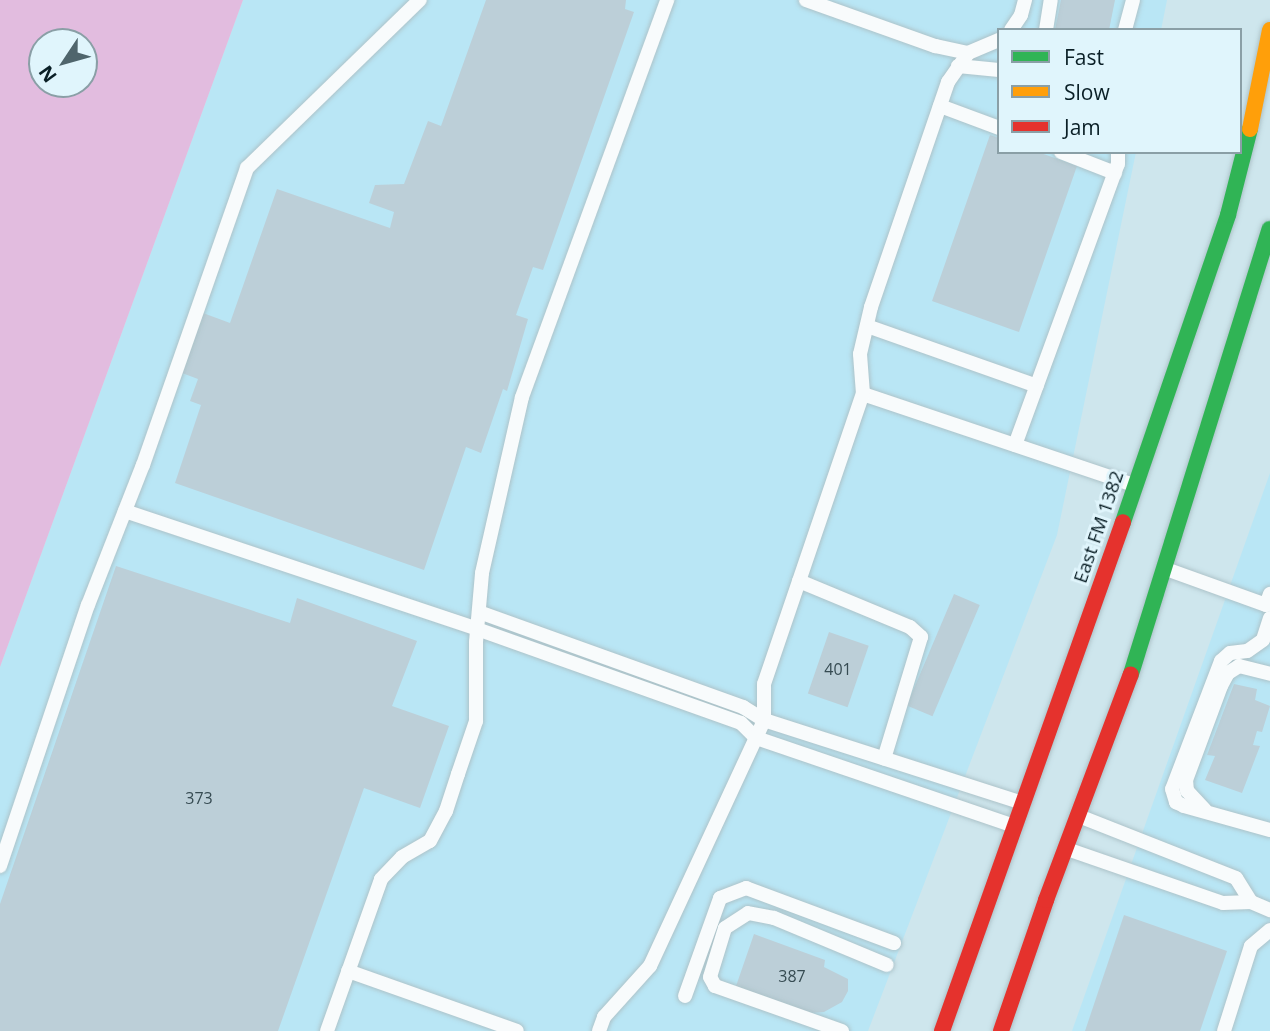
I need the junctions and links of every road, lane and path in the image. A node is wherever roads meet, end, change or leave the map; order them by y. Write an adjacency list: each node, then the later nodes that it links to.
1 (420, 0): 28 (lane)
2 (667, 0): 32 (lane)
3 (806, 0): 12 (lane)
4 (1025, 0): 7 (lane)
5 (1051, 0): 8 (lane)
6 (1133, 0): 9 (lane)
7 (1012, 28)
8 (1046, 28)
9 (1126, 28)
10 (1270, 30): 27 (main road, East FM 1382)
11 (997, 41): 12 (lane)
12 (968, 52): 13 (lane)
13 (958, 66): 14 (lane); 15 (lane)
14 (997, 70)
15 (940, 106): 16 (lane); 23 (lane)
16 (997, 127)
17 (1066, 154): 19 (lane)
18 (1118, 154): 19 (lane)
19 (1115, 173): 24 (lane)
20 (1270, 229): 21 (main road)
21 (1254, 282): 22 (lane); 29 (main road)
22 (1270, 288)
23 (867, 326): 24 (lane); 25 (lane)
24 (1037, 386): 26 (lane)
25 (863, 394): 26 (lane); 30 (lane)
26 (1015, 445): 27 (lane)
27 (1136, 486): 40 (main road, East FM 1382)
28 (125, 511): 33 (lane); 46 (lane)
29 (1165, 569): 31 (lane); 42 (main road)
30 (799, 581): 37 (lane); 39 (lane)
31 (1269, 606): 41 (lane)
32 (479, 612): 33 (lane); 37 (lane)
33 (477, 629): 38 (lane); 52 (lane)
34 (1270, 660): 35 (lane)
35 (1251, 668): 36 (lane); 41 (lane)
36 (1270, 674)
37 (764, 720): 38 (lane); 39 (lane)
38 (756, 737): 43 (lane); 56 (lane)
39 (884, 759): 40 (lane)
40 (1031, 805): 43 (main road, East FM 1382)
41 (1207, 813): 44 (lane)
42 (1071, 814): 45 (main road); 47 (lane)
43 (1022, 829): 58 (main road, East FM 1382)
44 (1270, 830)
45 (1059, 846): 47 (lane); 59 (main road)
46 (0, 866)
47 (1251, 902): 48 (lane)
48 (1270, 909)
49 (1270, 930): 60 (lane)
50 (894, 943): 53 (lane)
51 (887, 965): 57 (lane)
52 (348, 971): 54 (lane); 55 (lane)
53 (685, 996)
54 (327, 1031)
55 (517, 1031)
56 (599, 1031)
57 (842, 1031)
58 (942, 1031)
59 (1001, 1031)
60 (1224, 1031)

